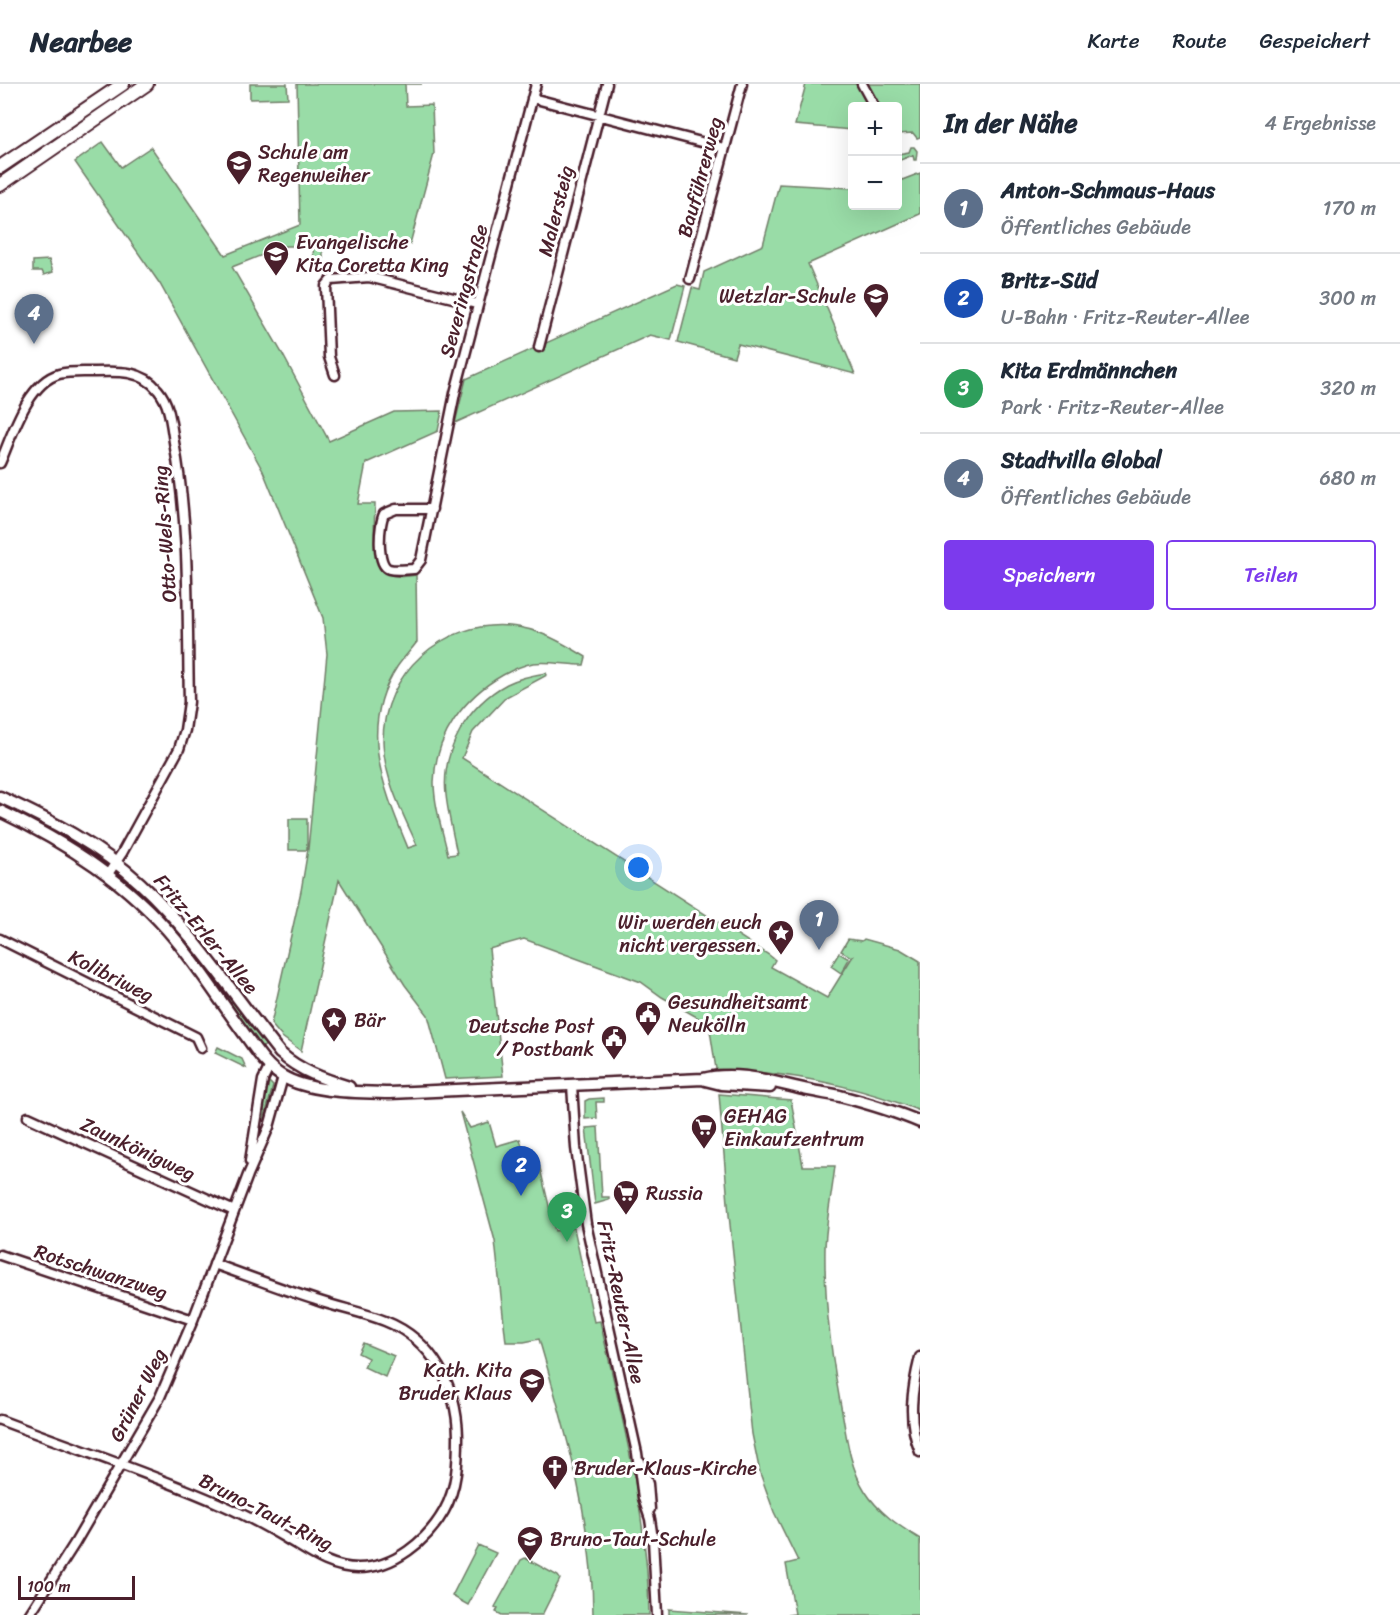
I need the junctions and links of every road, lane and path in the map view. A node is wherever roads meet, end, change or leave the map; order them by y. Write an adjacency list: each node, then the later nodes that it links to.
1 (123, 84): 11 (main road)
2 (147, 84): 12 (main road)
3 (536, 84): 7 (street, Severingstraße)
4 (607, 84): 9 (street, Malersteig)
5 (742, 84): 10 (street, Bauführerweg)
6 (862, 84): 8 (street)
7 (532, 98): 9 (street); 14 (street, Severingstraße)
8 (872, 102)
9 (597, 116): 10 (street); 15 (street, Malersteig)
10 (724, 148): 13 (street, Bauführerweg)
11 (0, 167)
12 (0, 185)
13 (690, 279)
14 (477, 304): 16 (street); 18 (street, Severingstraße)
15 (538, 347)
16 (335, 375)
17 (0, 463): 21 (street, Otto-Wels-Ring)
18 (432, 509): 18 (street, Severingstraße)
19 (0, 797): 21 (street, Fritz-Erler-Allee)
20 (0, 811): 22 (street, Fritz-Erler-Allee)
21 (116, 863): 22 (street, Otto-Wels-Ring); 25 (street, Fritz-Erler-Allee)
22 (108, 874): 27 (street, Fritz-Erler-Allee)
23 (0, 939): 24 (street, Kolibriweg)
24 (201, 1048)
25 (280, 1053): 26 (street, Fritz-Erler-Allee); 27 (street)
26 (290, 1062): 28 (street); 30 (street, Fritz-Erler-Allee)
27 (269, 1068): 28 (street, Fritz-Erler-Allee); 33 (street, Grüner Weg)
28 (283, 1077): 30 (street, Fritz-Erler-Allee); 33 (street, Grüner Weg)
29 (572, 1085): 30 (street); 32 (street); 43 (street, Fritz-Reuter-Allee)
30 (363, 1091)
31 (28, 1117): 34 (street, Zaunkönigweg)
32 (920, 1122)
33 (248, 1175): 34 (street, Grüner Weg)
34 (234, 1211): 36 (street, Grüner Weg)
35 (0, 1255): 37 (street, Rotschwanzweg)
36 (214, 1264): 37 (street, Grüner Weg); 41 (street, Bruno-Taut-Ring)
37 (193, 1320): 41 (street, Grüner Weg)
38 (920, 1356): 40 (street)
39 (0, 1420): 41 (street, Bruno-Taut-Ring)
40 (920, 1452)
41 (120, 1466): 42 (street, Grüner Weg)
42 (29, 1615)
43 (657, 1615)

